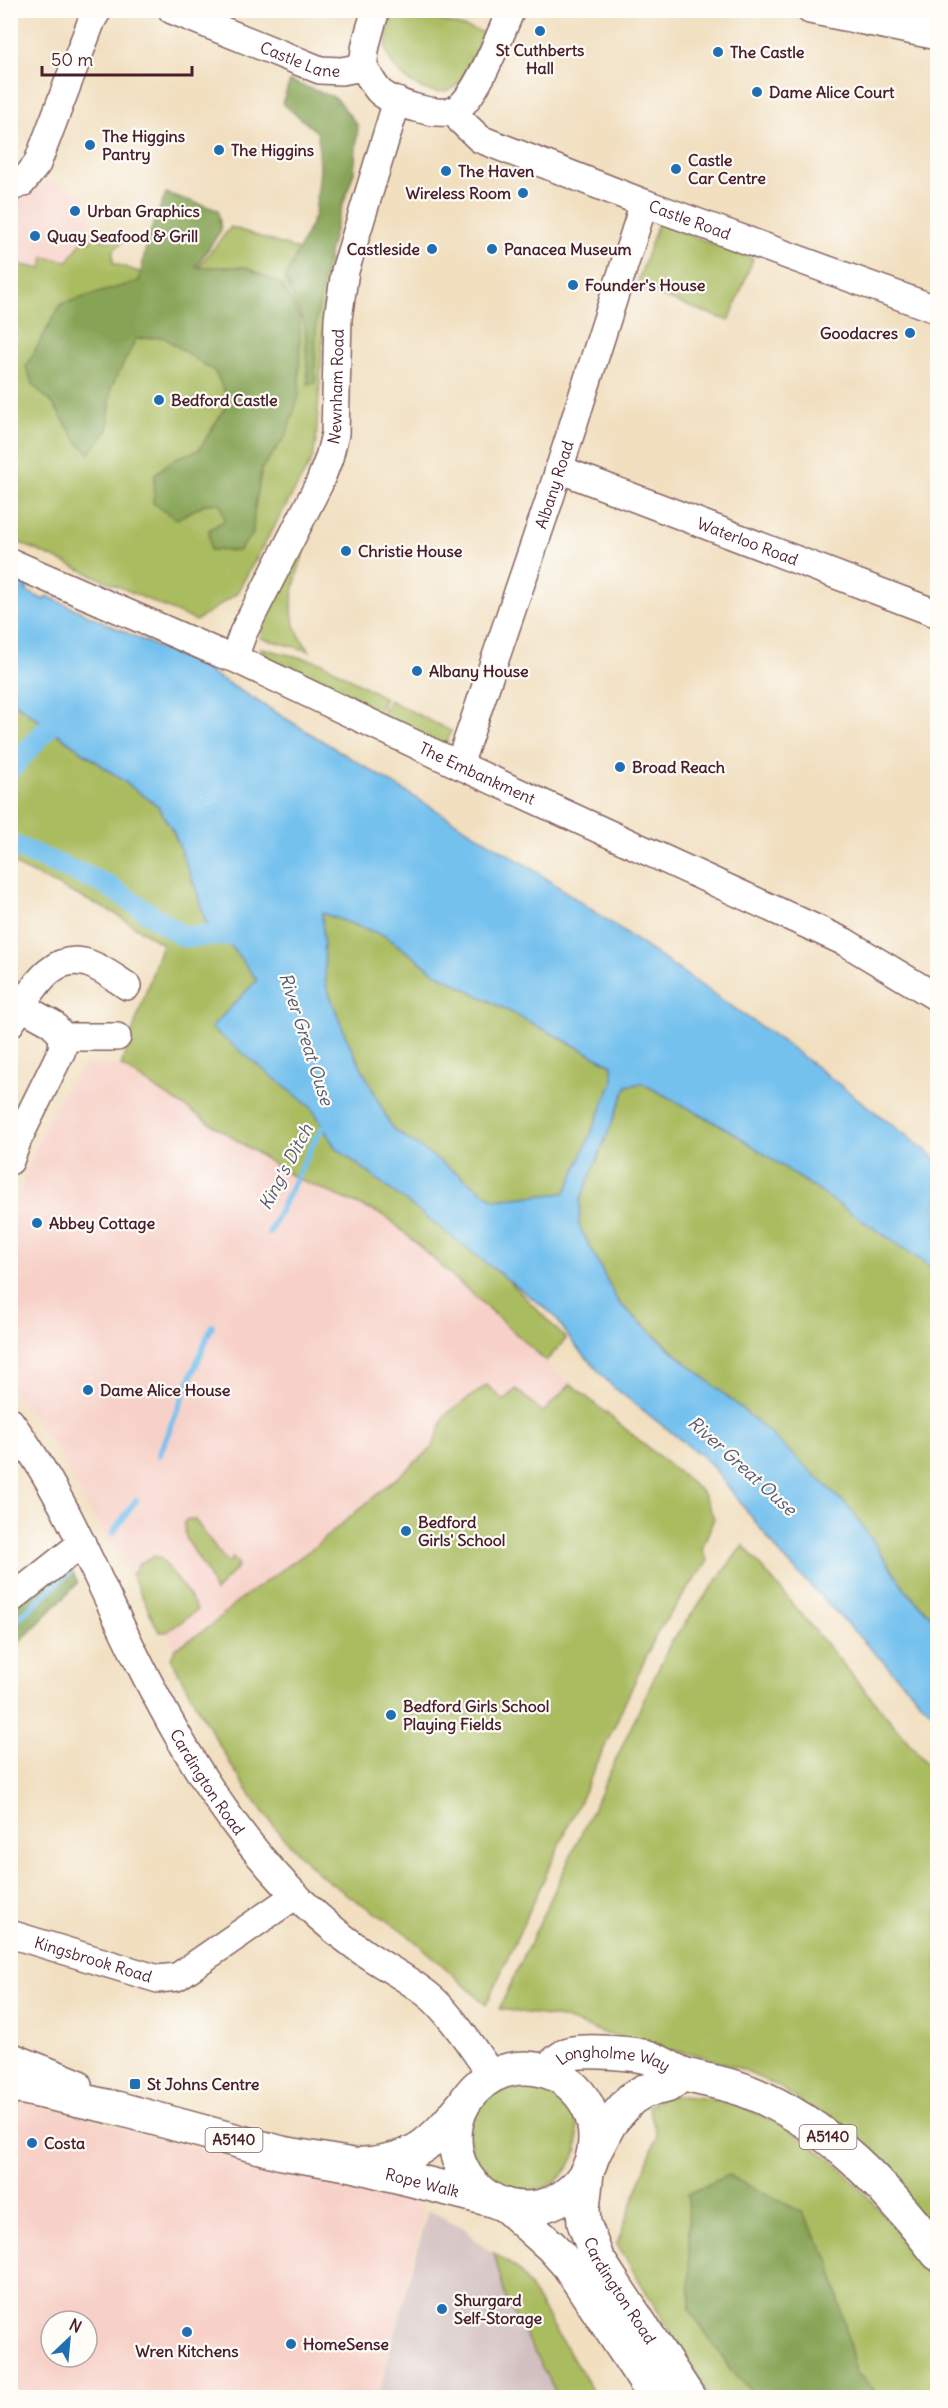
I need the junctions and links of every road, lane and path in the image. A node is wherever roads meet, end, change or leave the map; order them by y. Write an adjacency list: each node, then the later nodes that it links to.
1 (98, 10): 10 (street)
2 (172, 10): 7 (street, Castle Lane)
3 (376, 10): 7 (street)
4 (512, 10): 9 (street)
5 (810, 10): 6 (street)
6 (938, 36)
7 (364, 67): 8 (street)
8 (397, 100): 9 (street); 16 (street, Newnham Road)
9 (454, 110): 11 (street, Castle Road)
10 (10, 188)
11 (644, 203): 12 (street, Castle Road); 13 (street, Albany Road)
12 (938, 309)
13 (559, 469): 15 (street, Waterloo Road); 17 (street, Albany Road)
14 (10, 562): 16 (street, The Embankment)
15 (938, 614)
16 (234, 658): 17 (street, The Embankment)
17 (459, 765): 19 (street, The Embankment)
18 (127, 986): 20 (street)
19 (938, 998)
20 (16, 1016): 21 (street)
21 (63, 1037): 22 (street); 23 (street)
22 (117, 1037)
23 (10, 1161)
24 (10, 1421): 25 (street, Cardington Road)
25 (82, 1543): 26 (street); 27 (street, Cardington Road)
26 (10, 1600)
27 (296, 1895): 28 (street, Kingsbrook Road); 32 (street, Cardington Road)
28 (10, 1934)
29 (10, 2059): 35 (main road, Rope Walk / A5140)
30 (547, 2070): 31 (main road, Longholme Way / A5140); 32 (main road); 36 (main road)
31 (683, 2074): 36 (main road, Longholme Way); 39 (main road, Longholme Way / A5140)
32 (492, 2076): 34 (main road)
33 (10, 2085): 35 (main road, Rope Walk / A5140)
34 (462, 2106): 37 (main road, Rope Walk / A5140); 38 (main road)
35 (116, 2108): 37 (main road, Rope Walk / A5140)
36 (590, 2162): 38 (main road); 41 (main road, Cardington Road)
37 (353, 2165): 38 (main road, Rope Walk / A5140)
38 (499, 2203): 40 (main road, Cardington Road)
39 (938, 2254)
40 (656, 2397)
41 (689, 2397)

